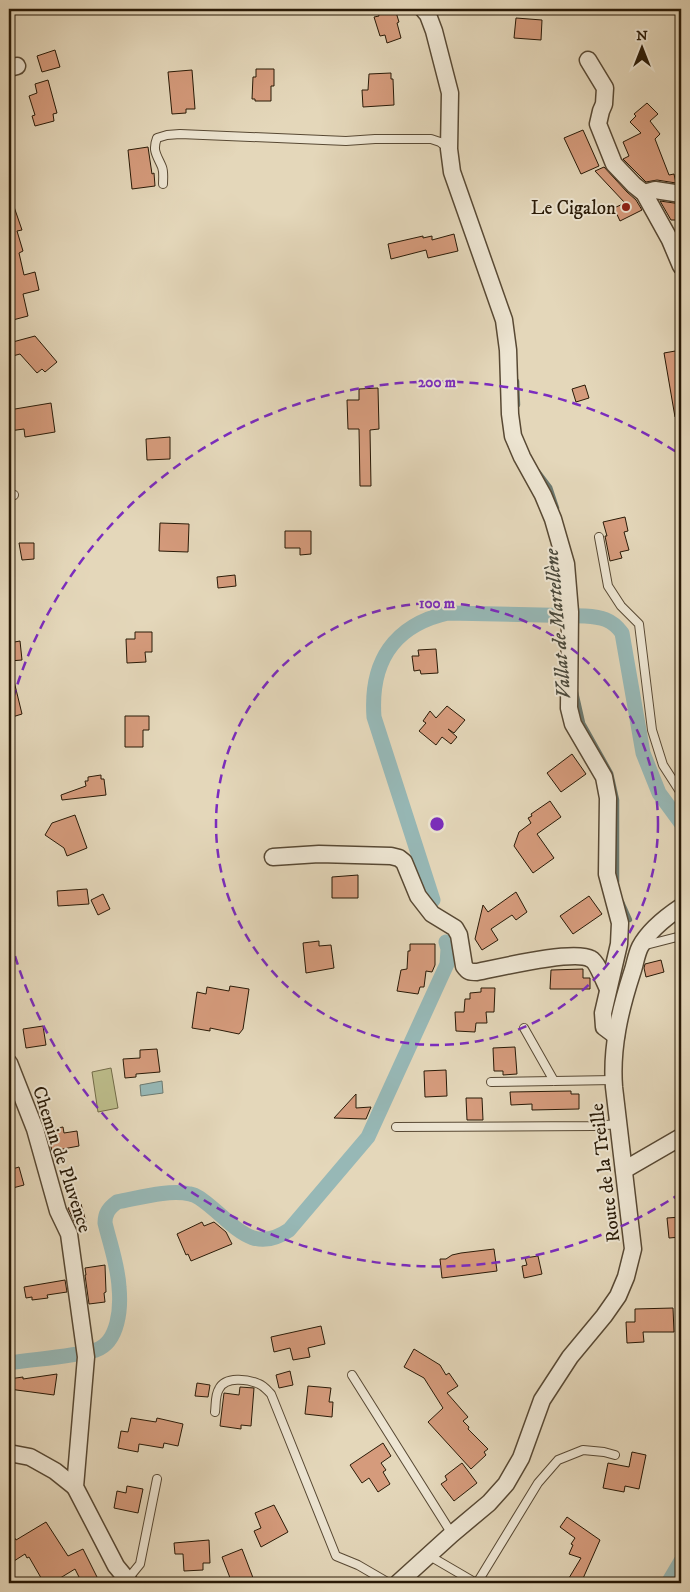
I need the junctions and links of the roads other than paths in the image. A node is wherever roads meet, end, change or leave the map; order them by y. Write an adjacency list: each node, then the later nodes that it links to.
1 (423, 9): 3 (street)
2 (588, 60): 5 (street)
3 (449, 149): 4 (lane); 15 (street)
4 (162, 184)
5 (644, 193): 6 (street); 7 (street)
6 (681, 194)
7 (675, 238): 8 (street)
8 (681, 266)
9 (598, 537): 10 (lane)
10 (681, 793)
11 (273, 857): 15 (street)
12 (681, 907): 14 (street, Route de la Treille)
13 (681, 936): 14 (lane)
14 (640, 946): 17 (street, Route de la Treille)
15 (608, 988): 17 (street)
16 (524, 1028): 20 (lane)
17 (616, 1036): 19 (street, Route de la Treille)
18 (9, 1063): 31 (street, Chemin de Pluvence)
19 (614, 1080): 20 (lane); 22 (street, Route de la Treille)
20 (554, 1081): 21 (lane)
21 (491, 1082)
22 (618, 1124): 23 (lane); 25 (street, Route de la Treille)
23 (396, 1127)
24 (681, 1137): 25 (street)
25 (624, 1170): 32 (street, Route de la Treille)
26 (352, 1375): 32 (lane)
27 (215, 1412): 35 (lane)
28 (9, 1452): 31 (street)
29 (615, 1454): 37 (lane)
30 (157, 1479): 34 (lane)
31 (75, 1487): 34 (street)
32 (452, 1534): 33 (street, Route de la Treille)
33 (428, 1555): 36 (street, Route de la Treille); 37 (lane)
34 (129, 1582)
35 (389, 1583)
36 (398, 1583)
37 (476, 1583)

